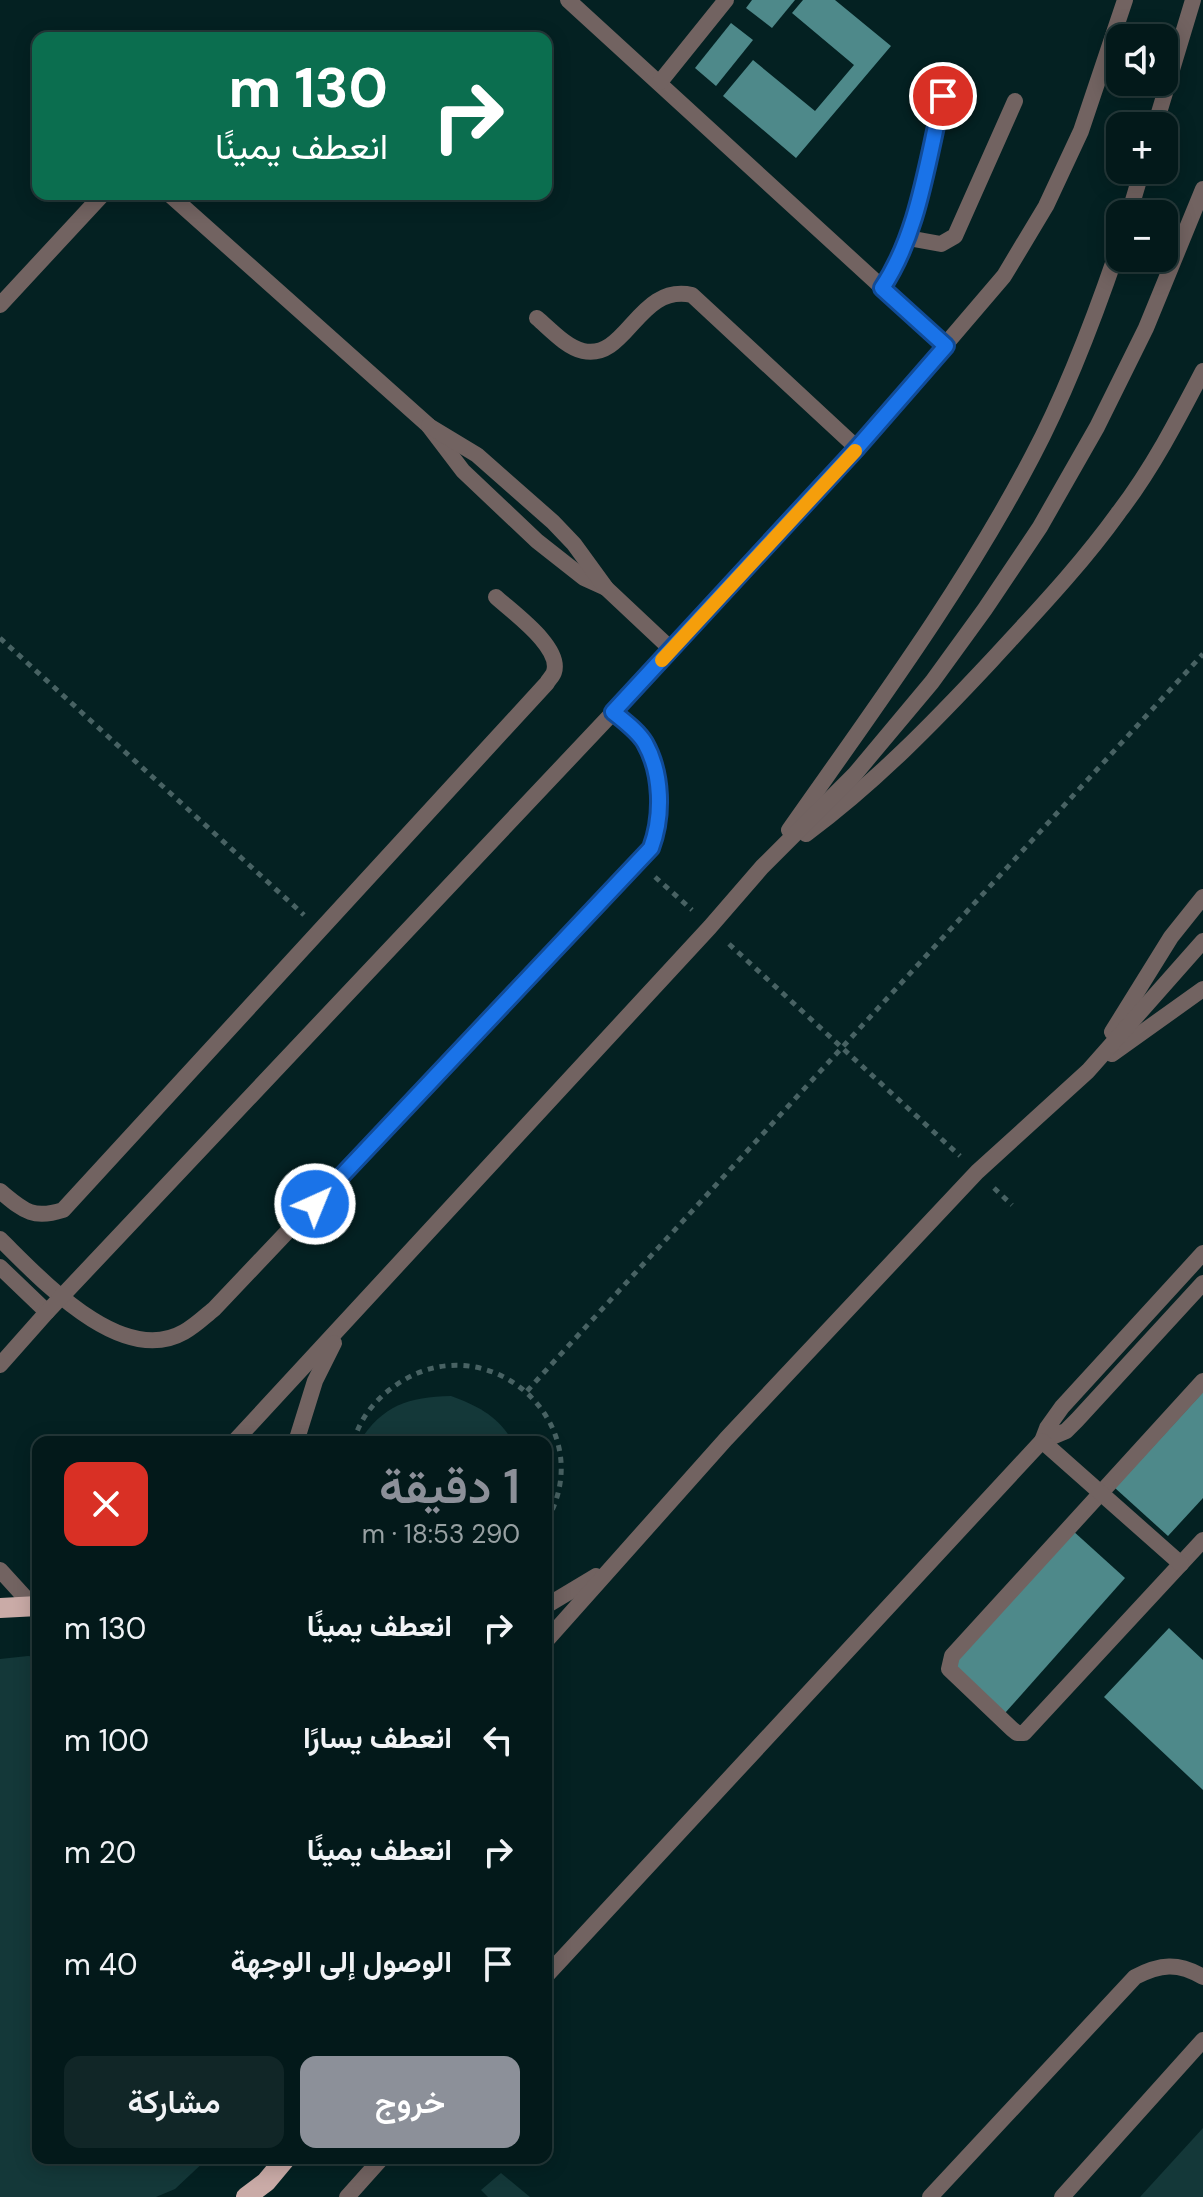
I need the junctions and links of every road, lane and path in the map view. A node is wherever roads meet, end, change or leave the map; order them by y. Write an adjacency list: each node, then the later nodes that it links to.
1 (568, 0): 5 (lane)
2 (726, 0): 5 (lane)
3 (1125, 0): 17 (lane)
4 (1193, 0): 8 (lane)
5 (660, 82): 14 (lane)
6 (943, 96): 12 (lane)
7 (1015, 101): 12 (lane)
8 (1159, 112)
9 (1203, 189): 28 (lane)
10 (97, 200): 15 (lane)
11 (176, 200): 19 (lane)
12 (908, 238): 14 (lane)
13 (1109, 272): 28 (lane)
14 (882, 288): 17 (lane)
15 (0, 305)
16 (537, 318): 20 (lane)
17 (946, 346): 20 (lane)
18 (1203, 371): 28 (lane)
19 (428, 425): 21 (lane); 21 (lane)
20 (857, 448): 24 (lane)
21 (606, 588): 24 (lane)
22 (496, 597): 31 (lane)
23 (0, 638): 31 (path)
24 (672, 650): 26 (lane)
25 (1203, 654): 34 (path)
26 (613, 712): 27 (lane); 43 (lane)
27 (639, 862): 30 (path); 43 (lane)
28 (762, 867): 30 (lane)
29 (1203, 897): 35 (lane)
30 (710, 927): 34 (path); 45 (lane)
31 (320, 930): 37 (lane)
32 (1203, 941): 35 (lane)
33 (1203, 989): 35 (lane)
34 (843, 1049): 36 (path); 48 (path)
35 (1088, 1071): 36 (lane)
36 (977, 1172): 38 (path); 57 (lane)
37 (0, 1191)
38 (1012, 1205)
39 (0, 1239): 43 (lane)
40 (1203, 1253): 52 (lane)
41 (0, 1267): 44 (lane)
42 (1203, 1283): 52 (lane)
43 (60, 1298): 44 (lane)
44 (47, 1312): 46 (lane)
45 (341, 1327): 49 (lane); 50 (lane)
46 (0, 1365)
47 (1203, 1381): 53 (lane)
48 (527, 1391): 51 (path); 54 (path)
49 (240, 1436)
50 (298, 1436)
51 (357, 1436)
52 (1042, 1441): 53 (lane); 64 (lane)
53 (1101, 1493): 56 (lane); 56 (lane)
54 (552, 1512)
55 (1203, 1540): 56 (lane)
56 (1181, 1564)
57 (611, 1566): 60 (lane); 63 (lane)
58 (0, 1570): 59 (lane)
59 (32, 1602)
60 (552, 1602)
61 (32, 1605): 62 (main road)
62 (0, 1608)
63 (552, 1634)
64 (552, 1970)
65 (1203, 1977): 71 (lane)
66 (1203, 2040): 72 (lane)
67 (281, 2164): 69 (main road)
68 (377, 2164): 70 (lane)
69 (246, 2197)
70 (347, 2197)
71 (930, 2197)
72 (1062, 2197)

